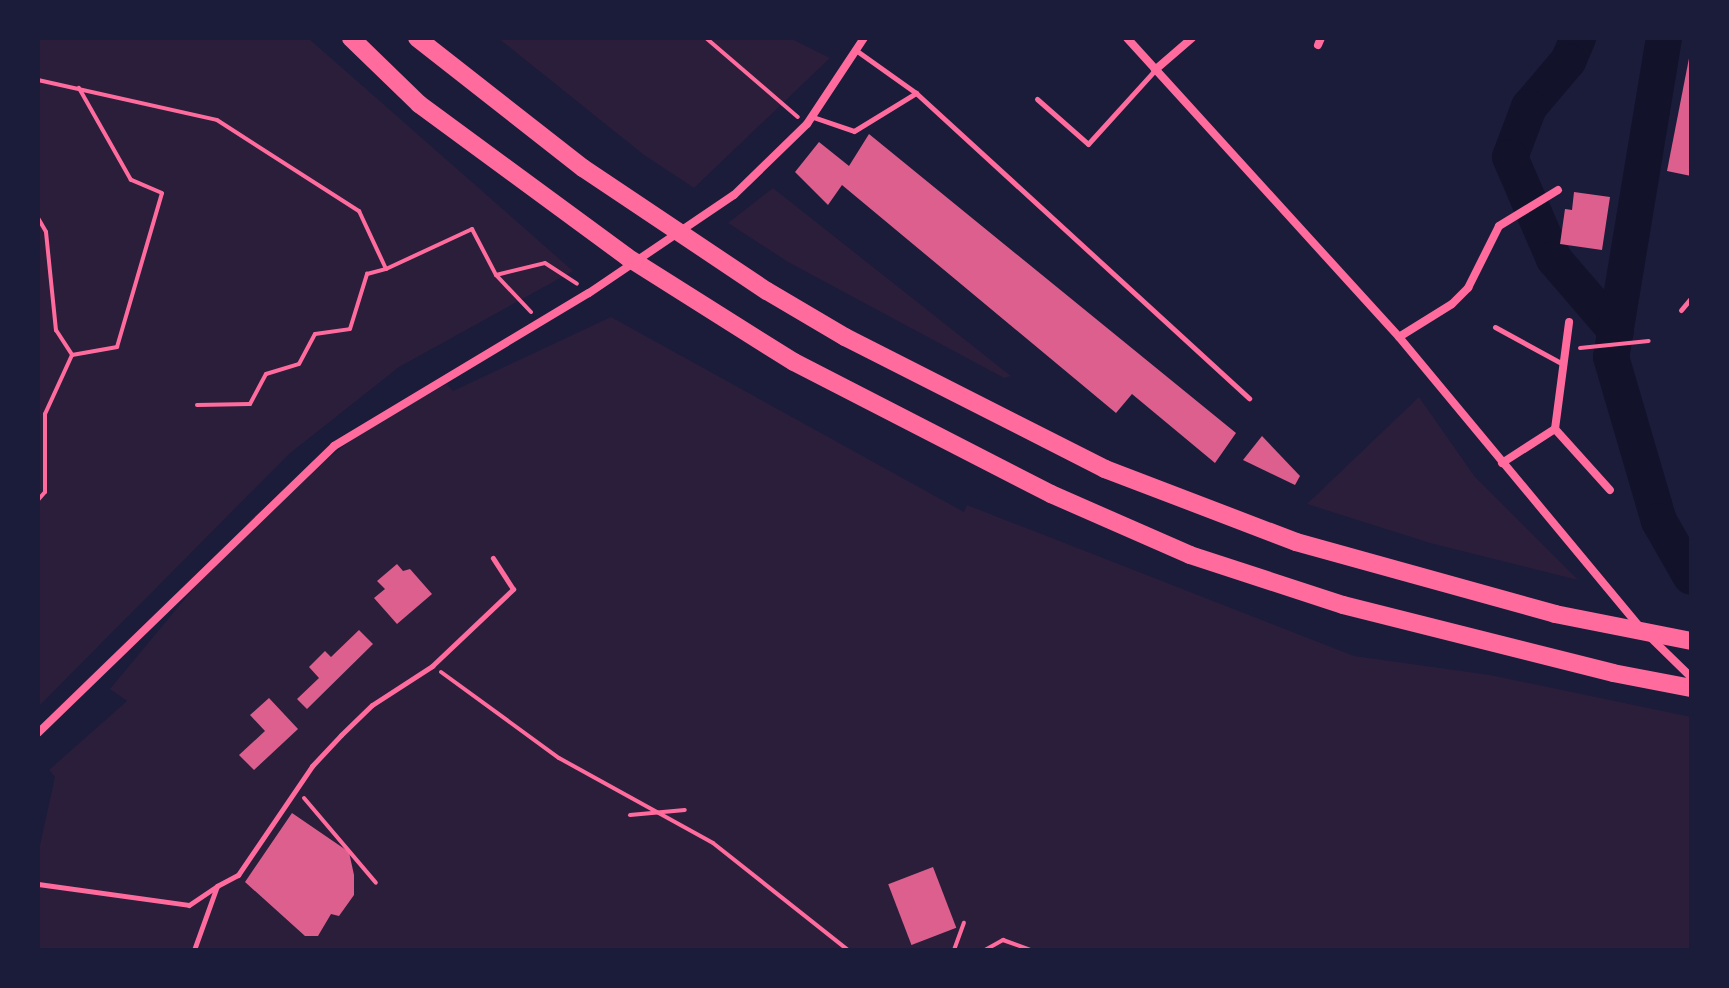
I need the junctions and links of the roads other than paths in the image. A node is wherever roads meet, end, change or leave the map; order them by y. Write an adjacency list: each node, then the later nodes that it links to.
1 (351, 38): 25 (highway)
2 (417, 38): 23 (highway)
3 (864, 38): 6 (street)
4 (1127, 38): 7 (street)
5 (1192, 38): 7 (street)
6 (857, 51): 8 (lane); 10 (street)
7 (1155, 70): 9 (lane); 16 (street)
8 (916, 93): 10 (lane); 18 (lane)
9 (1037, 99)
10 (810, 120): 26 (street)
11 (1558, 190): 16 (street)
12 (1691, 298): 13 (lane)
13 (1681, 310)
14 (1569, 322): 17 (street)
15 (1495, 327): 17 (lane)
16 (1399, 337): 20 (street)
17 (1564, 364): 19 (street)
18 (1249, 398)
19 (1555, 429): 20 (street); 21 (street)
20 (1502, 463): 24 (street)
21 (1610, 490)
22 (493, 558): 28 (lane)
23 (1691, 641)
24 (1691, 677)
25 (1691, 688)
26 (38, 733)
27 (38, 884): 28 (lane)
28 (217, 886): 29 (lane)
29 (194, 950)

